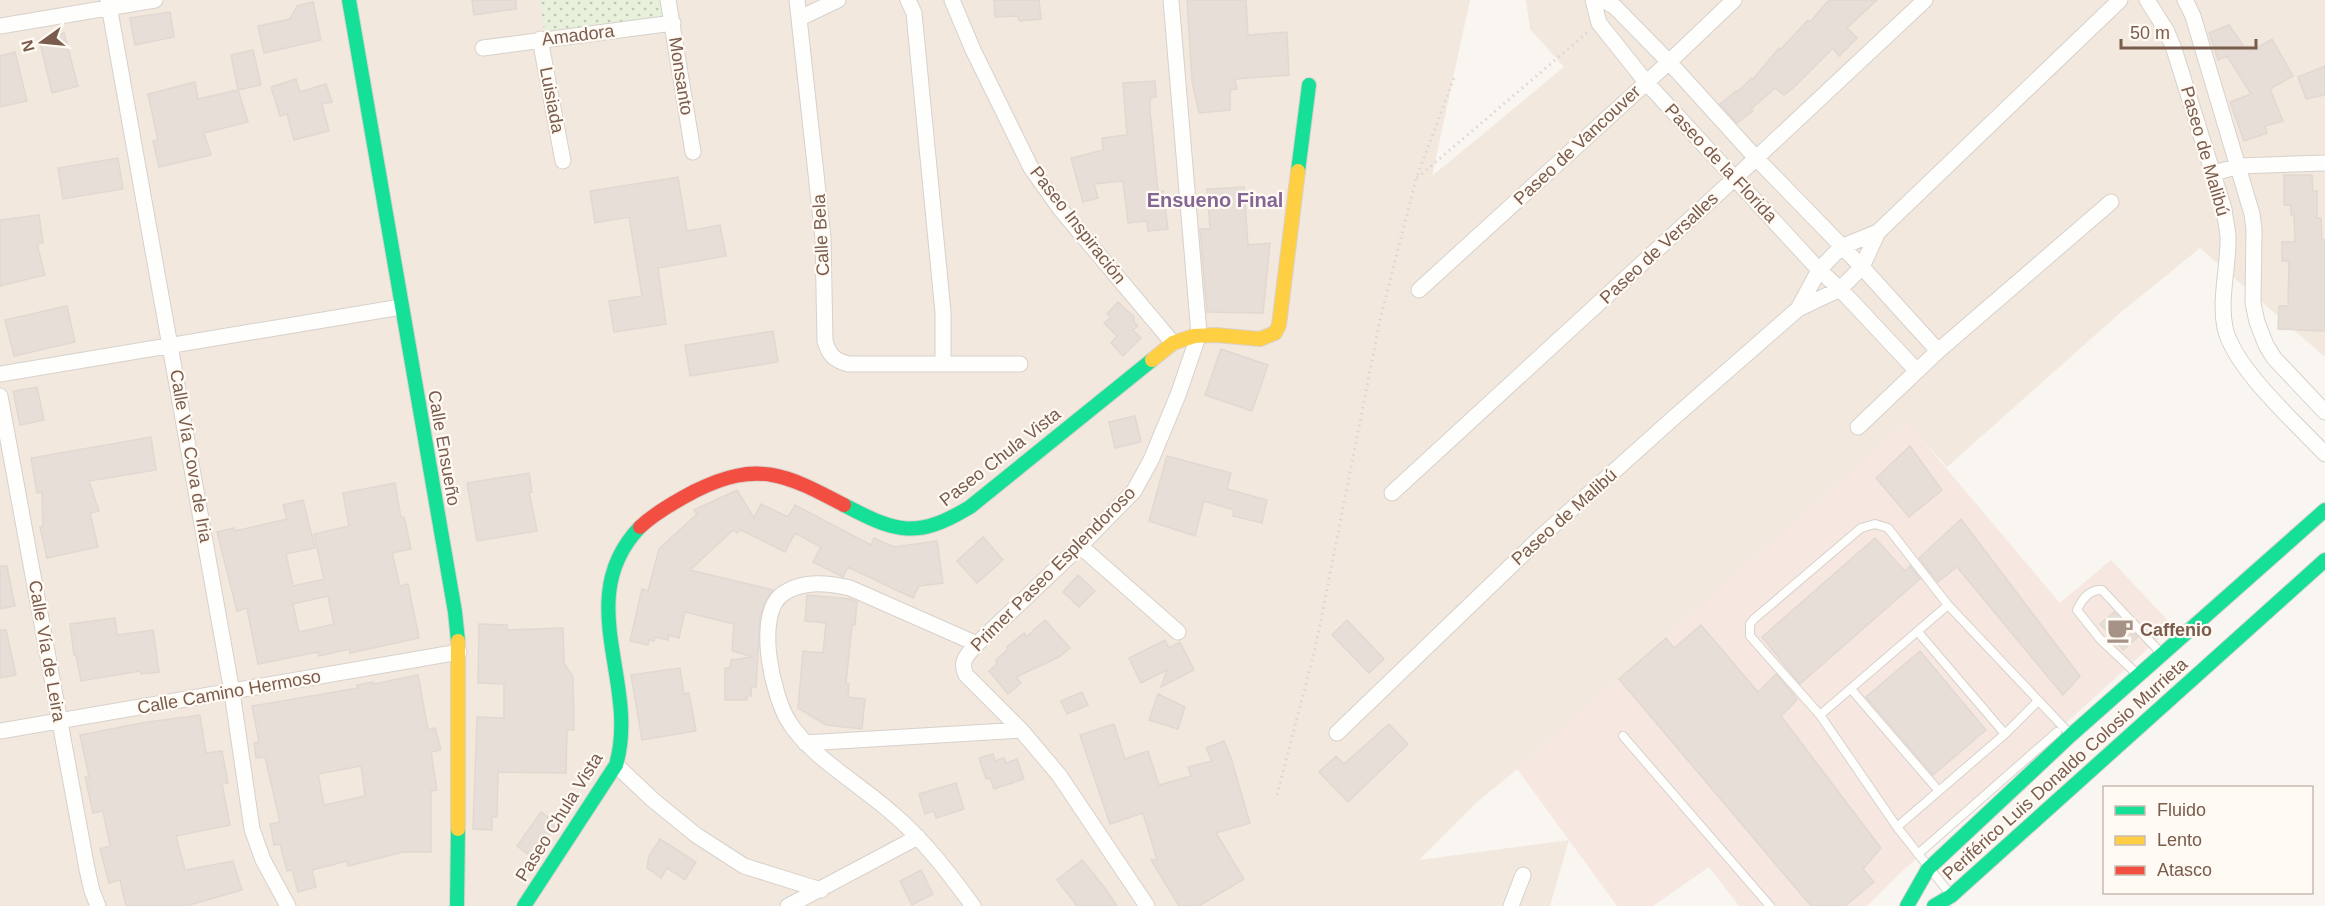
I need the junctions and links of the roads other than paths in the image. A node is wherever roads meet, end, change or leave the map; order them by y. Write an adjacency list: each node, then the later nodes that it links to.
1 (155, 0): 15 (street)
2 (349, 0): 39 (street, Calle Ensueño)
3 (668, 0): 18 (street, Monsanto)
4 (797, 0): 17 (street, Calle Bela)
5 (838, 0): 17 (street)
6 (908, 0): 45 (street)
7 (952, 0): 41 (street, Paseo Inspiración)
8 (1171, 0): 41 (street, Primer Paseo Esplendoroso)
9 (1593, 0): 23 (street, Paseo de la Florida)
10 (1734, 0): 22 (street, Paseo de Vancouver)
11 (1925, 0): 26 (street, Paseo de Versalles)
12 (2120, 0): 33 (street, Paseo de Malibú)
13 (2147, 0): 30 (street, Paseo de Malibú)
14 (2185, 0): 29 (street, Paseo de Malibú)
15 (109, 4): 19 (street); 42 (street, Calle Vía Cova de Iria)
16 (1609, 4): 22 (street, Paseo de la Florida)
17 (800, 18): 45 (street, Calle Bela)
18 (673, 23): 20 (street, Amadora); 25 (street, Monsanto)
19 (0, 26)
20 (540, 39): 21 (street, Amadora); 27 (street, Luisiada)
21 (483, 48)
22 (1669, 62): 23 (street, Paseo de Vancouver); 26 (street, Paseo de la Florida)
23 (1646, 82): 31 (street, Paseo de la Florida); 38 (street, Paseo de Vancouver)
24 (1309, 86): 41 (street)
25 (693, 152)
26 (1756, 158): 31 (street, Paseo de Versalles); 34 (street, Paseo de la Florida)
27 (563, 161)
28 (2325, 163): 29 (street)
29 (2239, 166): 30 (street); 44 (street, Paseo de Malibú)
30 (2214, 173): 49 (street, Paseo de Malibú)
31 (1735, 178): 36 (street, Paseo de la Florida); 54 (street, Paseo de Versalles)
32 (2110, 202): 43 (street)
33 (1878, 232): 34 (street, Paseo de Malibú); 35 (street, Paseo de Malibú)
34 (1841, 247): 35 (street, Paseo de la Florida); 36 (street, Paseo de Malibú)
35 (1862, 267): 37 (street, Paseo de Malibú); 43 (street, Paseo de la Florida)
36 (1819, 270): 37 (street, Paseo de la Florida); 40 (street, Paseo de Malibú)
37 (1840, 289): 40 (street, Paseo de Malibú); 47 (street, Paseo de la Florida)
38 (1419, 290)
39 (401, 307): 42 (street); 62 (street, Calle Ensueño)
40 (1798, 309): 73 (street, Paseo de Malibú)
41 (1186, 338): 56 (street, Primer Paseo Esplendoroso); 77 (street, Paseo Chula Vista)
42 (171, 346): 48 (street); 66 (street, Calle Vía Cova de Iria)
43 (1938, 351): 47 (street)
44 (2274, 358): 49 (street); 51 (street, Paseo de Malibú)
45 (943, 364): 46 (street, Calle Bela)
46 (1020, 364)
47 (1917, 371): 52 (street)
48 (0, 374)
49 (2256, 380): 53 (street, Paseo de Malibú)
50 (0, 396): 69 (street, Calle Vía de Leira)
51 (2325, 412)
52 (1858, 428)
53 (2325, 454)
54 (1392, 493)
55 (2325, 510): 63 (street, Periférico Luis Donaldo Colosio Murrieta)
56 (1080, 546): 59 (street); 61 (street, Primer Paseo Esplendoroso)
57 (2325, 560): 85 (street, Periférico Luis Donaldo Colosio Murrieta)
58 (1948, 606): 60 (lane); 67 (lane); 68 (lane)
59 (1178, 632)
60 (1918, 632): 65 (lane); 74 (lane)
61 (977, 644): 70 (street, Primer Paseo Esplendoroso); 76 (street)
62 (459, 652): 66 (street, Calle Camino Hermoso); 88 (street, Calle Ensueño)
63 (2162, 654): 64 (street, Periférico Luis Donaldo Colosio Murrieta); 64 (lane)
64 (2138, 676): 72 (street, Periférico Luis Donaldo Colosio Murrieta)
65 (1851, 689): 68 (lane); 78 (lane)
66 (232, 692): 69 (street, Calle Camino Hermoso); 87 (street, Calle Vía Cova de Iria)
67 (2038, 701): 72 (lane); 74 (lane)
68 (1820, 715): 79 (lane)
69 (60, 720): 71 (street, Calle Camino Hermoso); 86 (street, Calle Vía de Leira)
70 (1021, 730): 76 (street); 92 (street, Primer Paseo Esplendoroso)
71 (0, 731)
72 (2067, 731): 81 (lane); 82 (street, Periférico Luis Donaldo Colosio Murrieta)
73 (1337, 733)
74 (2005, 734): 78 (lane)
75 (1623, 735): 94 (lane)
76 (805, 742): 80 (street)
77 (616, 765): 84 (street); 89 (street, Paseo Chula Vista)
78 (1938, 790): 79 (lane)
79 (1897, 827): 81 (lane)
80 (918, 837): 84 (street); 91 (street)
81 (1918, 854): 82 (lane)
82 (1928, 869): 85 (lane); 95 (street, Periférico Luis Donaldo Colosio Murrieta)
83 (1523, 875): 93 (street)
84 (821, 890): 90 (street)
85 (1951, 896): 96 (street, Periférico Luis Donaldo Colosio Murrieta)
86 (98, 906)
87 (288, 906)
88 (457, 906)
89 (524, 906)
90 (788, 906)
91 (973, 906)
92 (1147, 906)
93 (1511, 906)
94 (1770, 906)
95 (1907, 906)
96 (1934, 906)

